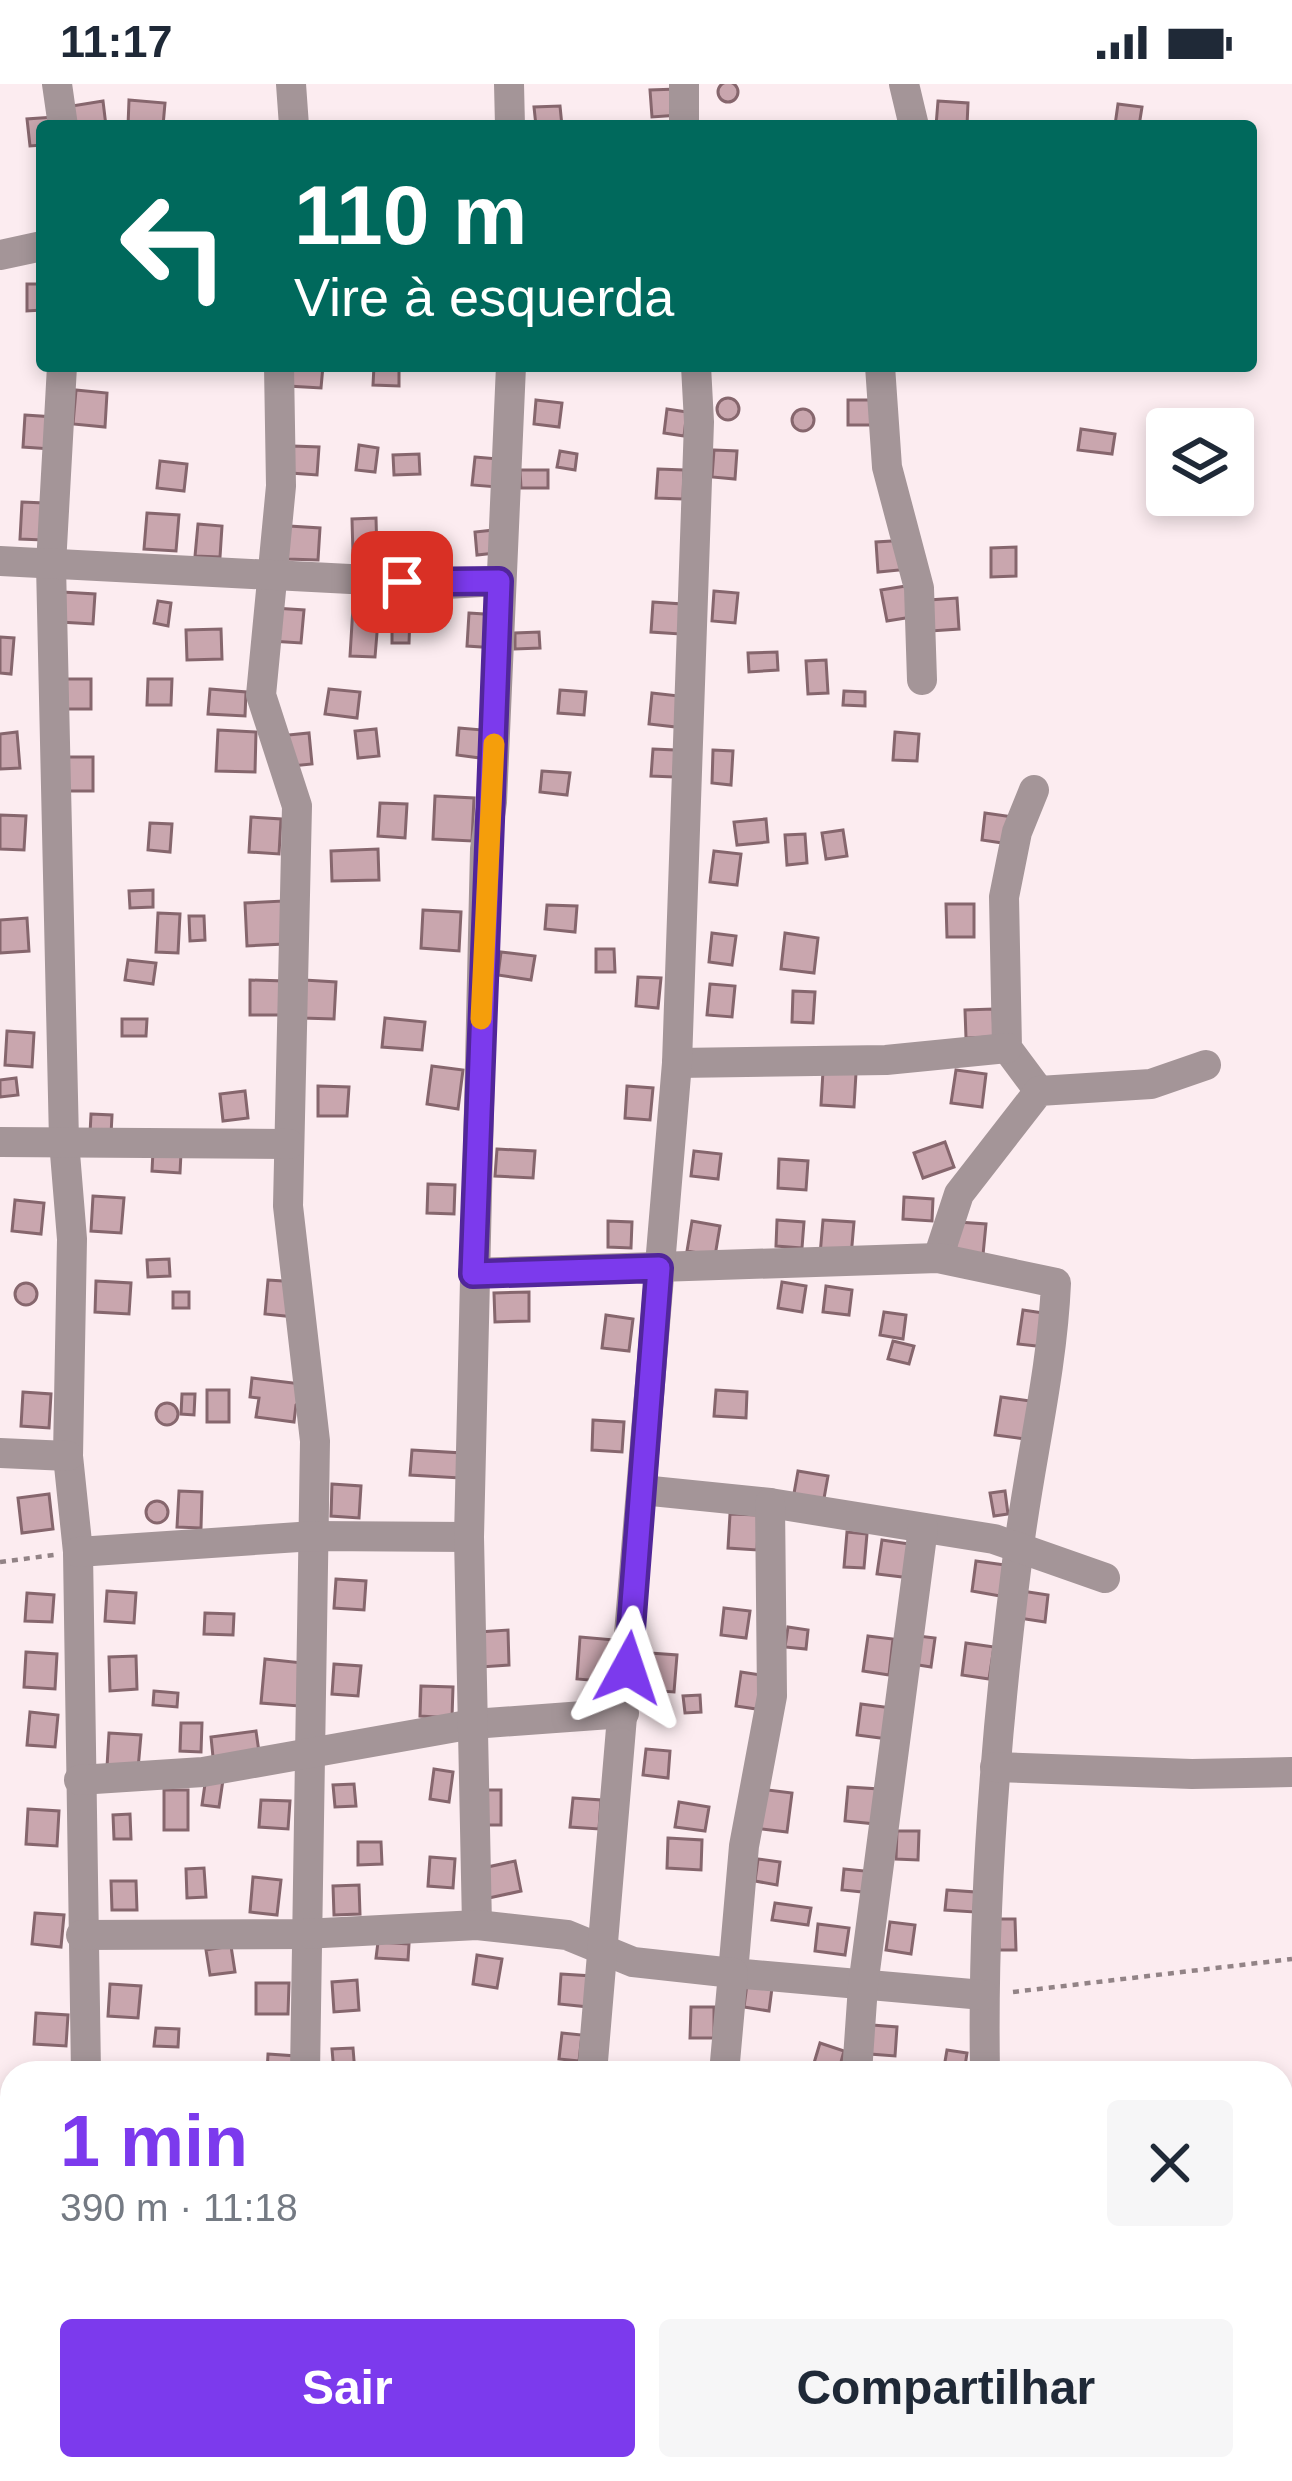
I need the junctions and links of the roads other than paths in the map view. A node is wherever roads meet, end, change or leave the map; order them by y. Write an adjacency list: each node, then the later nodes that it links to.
1 (57, 84): 6 (street)
2 (291, 84): 7 (street)
3 (509, 84): 8 (street)
4 (684, 84): 9 (street)
5 (904, 84): 10 (street)
6 (62, 120)
7 (294, 120)
8 (510, 120)
9 (684, 120)
10 (913, 120)
11 (36, 247): 12 (street)
12 (0, 255)
13 (62, 372): 19 (street)
14 (279, 372): 20 (street)
15 (511, 372): 21 (street)
16 (696, 372): 25 (street)
17 (880, 372): 22 (street)
18 (0, 561): 19 (street)
19 (51, 565): 20 (street); 28 (street)
20 (273, 576): 21 (street); 30 (street)
21 (499, 581): 33 (street)
22 (922, 680)
23 (1034, 790): 24 (street)
24 (1007, 1048): 25 (street); 27 (street)
25 (676, 1063): 32 (street)
26 (1206, 1065): 27 (street)
27 (1040, 1091): 31 (street)
28 (64, 1141): 29 (street); 30 (street); 35 (street)
29 (0, 1142)
30 (289, 1144): 39 (street)
31 (938, 1258): 32 (street); 41 (street)
32 (659, 1268): 33 (street); 36 (street)
33 (473, 1274): 40 (street)
34 (0, 1453): 35 (street)
35 (68, 1456): 42 (street)
36 (642, 1490): 37 (street); 44 (street)
37 (770, 1503): 38 (street); 54 (street)
38 (923, 1528): 41 (street); 55 (street)
39 (314, 1536): 40 (street); 42 (street); 46 (street)
40 (469, 1537): 45 (street)
41 (1018, 1550): 43 (street); 47 (street)
42 (78, 1552): 49 (street)
43 (1105, 1578)
44 (624, 1713): 45 (street); 53 (street)
45 (473, 1724): 46 (street); 50 (street)
46 (309, 1756): 49 (street); 51 (street)
47 (995, 1767): 48 (street); 56 (street)
48 (1292, 1772)
49 (79, 1780): 52 (street)
50 (477, 1925): 51 (street); 53 (street)
51 (304, 1934): 52 (street); 58 (street)
52 (81, 1935): 57 (street)
53 (602, 1946): 54 (street); 59 (street)
54 (733, 1972): 55 (street); 60 (street)
55 (863, 1986): 56 (street); 61 (street)
56 (983, 1995): 62 (street)
57 (86, 2061)
58 (305, 2061)
59 (593, 2061)
60 (725, 2061)
61 (858, 2061)
62 (985, 2061)

